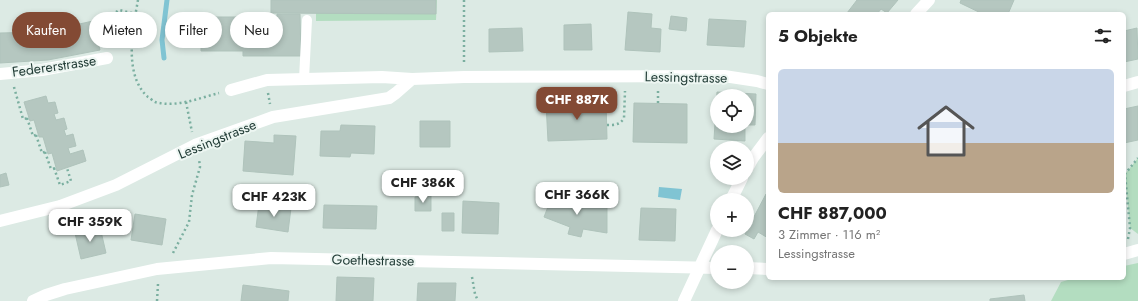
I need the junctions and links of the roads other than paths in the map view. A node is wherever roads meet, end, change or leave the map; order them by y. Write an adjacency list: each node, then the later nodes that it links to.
1 (929, 0): 2 (street)
2 (918, 12)
3 (307, 20): 6 (lane)
4 (107, 58): 5 (street, Federerstrasse)
5 (5, 73)
6 (304, 79): 7 (street, Lessingstrasse); 11 (street, Lessingstrasse)
7 (412, 79): 9 (street, Lessingstrasse); 14 (street, Lessingstrasse)
8 (1138, 82): 10 (street)
9 (766, 84)
10 (1126, 85)
11 (231, 90)
12 (766, 141): 13 (street)
13 (754, 157)
14 (0, 220)
15 (714, 237): 18 (street)
16 (1138, 250): 17 (street)
17 (1126, 253)
18 (700, 267): 19 (street, Goethestrasse); 22 (street, Goethestrasse); 23 (street)
19 (710, 268)
20 (754, 268): 21 (street)
21 (766, 269)
22 (33, 301)
23 (684, 301)

